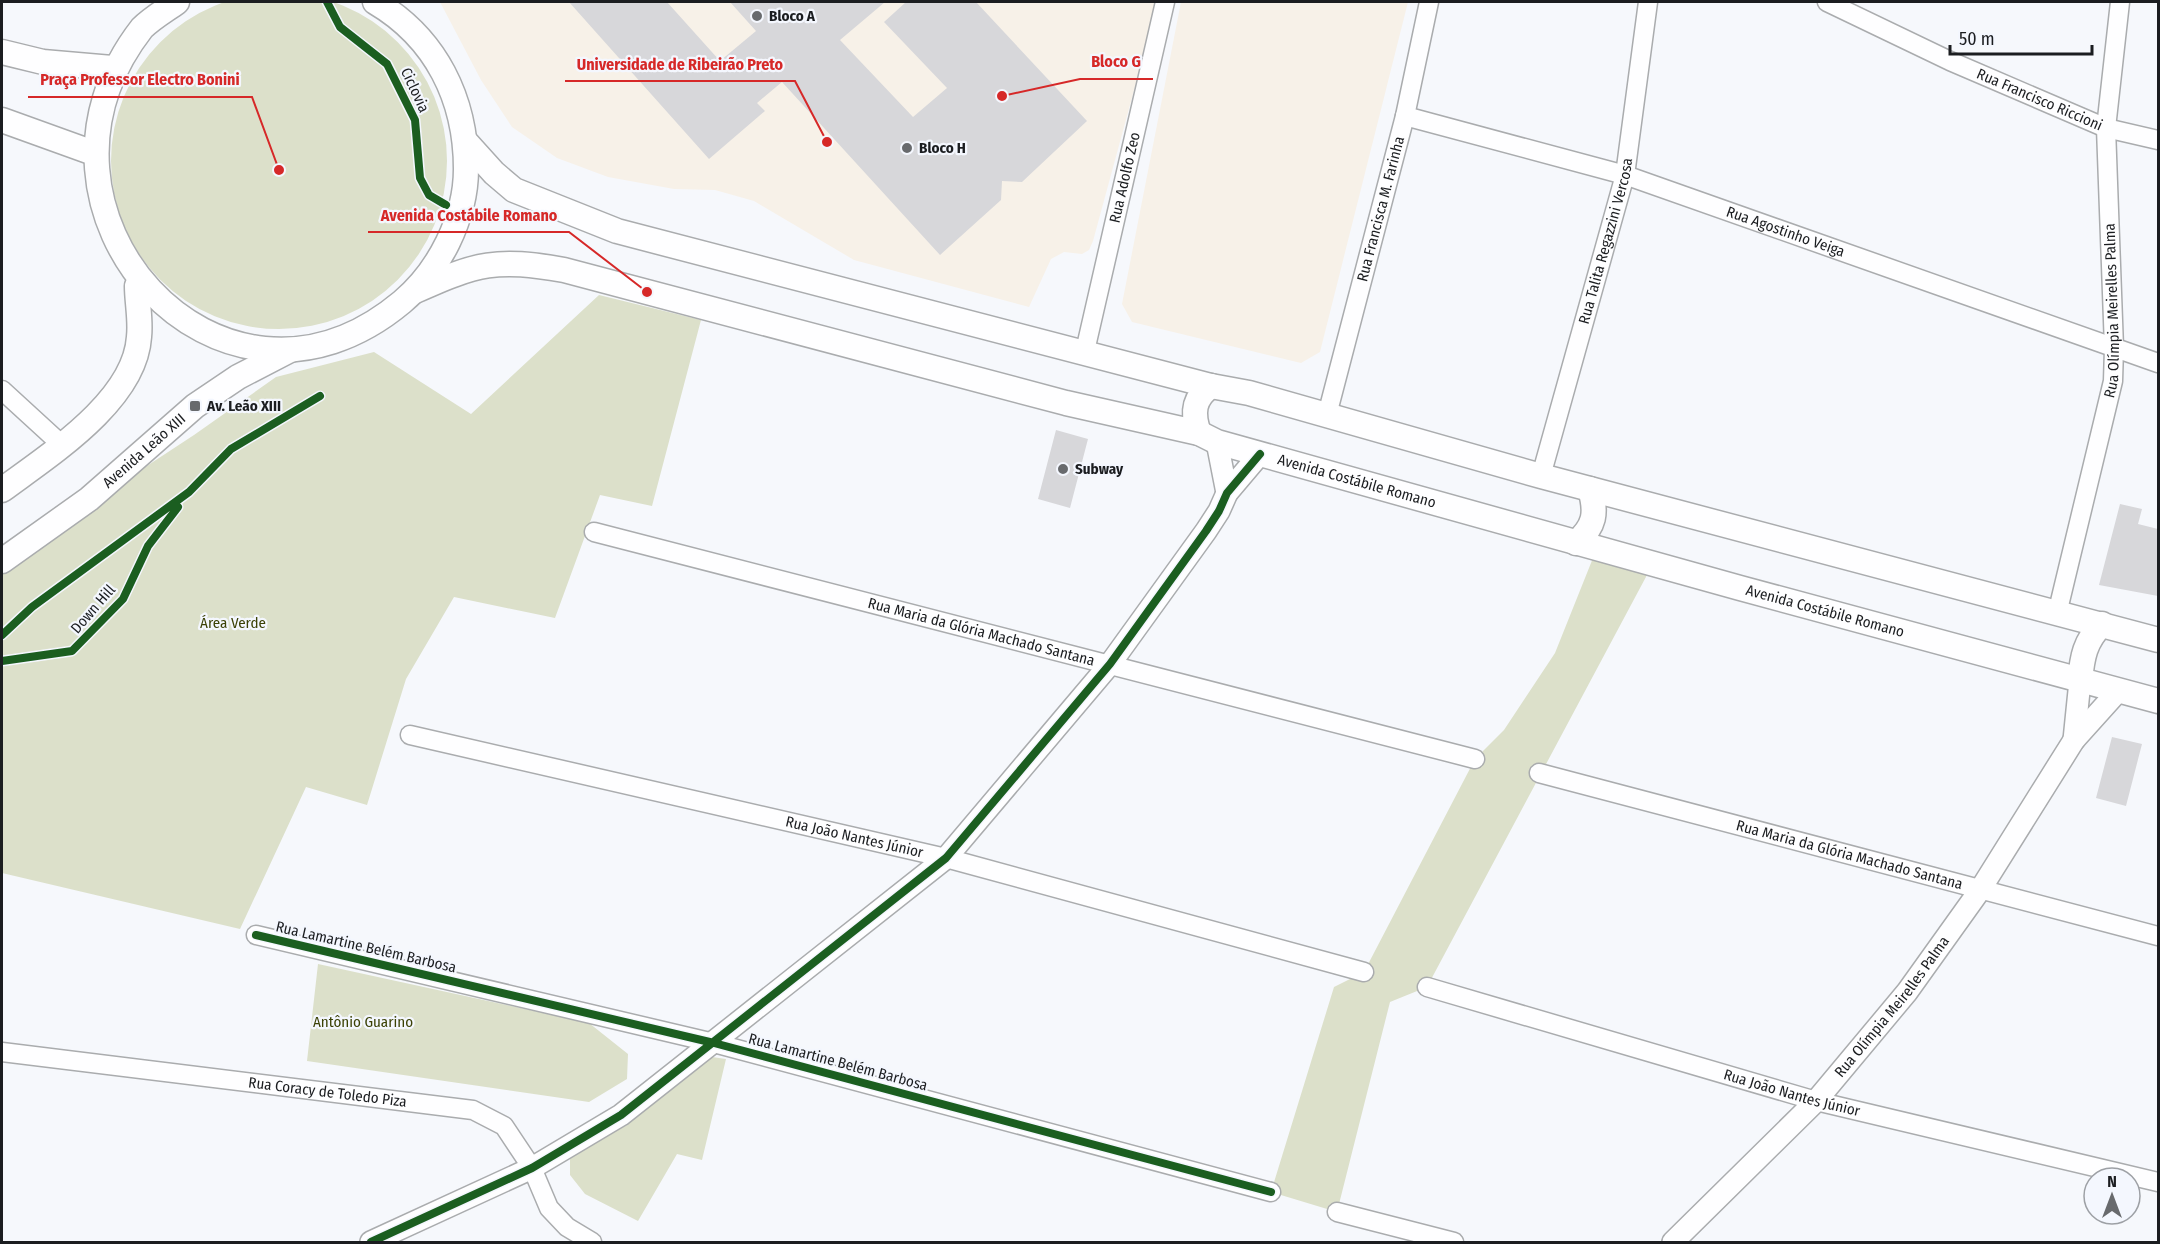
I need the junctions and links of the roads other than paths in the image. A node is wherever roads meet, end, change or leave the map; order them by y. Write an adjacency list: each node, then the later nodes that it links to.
1 (177, 2): 10 (main road)
2 (375, 2): 8 (main road)
3 (1165, 2): 22 (street, Rua Adolfo Zeo)
4 (1429, 2): 11 (street, Rua Francisca M. Farinha)
5 (1648, 2): 17 (street, Rua Talita Regazzini Vercosa)
6 (1827, 2): 13 (street, Rua Francisco Riccioni)
7 (2120, 2): 13 (street, Rua Olímpia Meirelles Palma)
8 (398, 8): 15 (main road)
9 (2, 52): 10 (main road)
10 (112, 68): 16 (main road)
11 (1406, 116): 17 (street, Rua Agostinho Veiga); 26 (street, Rua Francisca M. Farinha)
12 (2, 120): 16 (main road)
13 (2106, 128): 14 (street, Rua Francisco Riccioni); 21 (street, Rua Olímpia Meirelles Palma)
14 (2158, 141)
15 (466, 142): 19 (main road); 22 (main road)
16 (88, 151): 18 (main road)
17 (1625, 175): 21 (street, Rua Agostinho Veiga); 30 (street, Rua Talita Regazzini Vercosa)
18 (136, 286): 20 (main road); 28 (main road)
19 (415, 291): 20 (main road); 27 (main road, Avenida Costábile Romano)
20 (293, 348): 36 (main road, Avenida Leão XIII)
21 (2115, 348): 23 (street, Rua Agostinho Veiga); 37 (street, Rua Olímpia Meirelles Palma)
22 (1085, 351): 24 (main road)
23 (2158, 363)
24 (1211, 386): 26 (main road); 27 (main road)
25 (2, 390): 28 (street)
26 (1327, 415): 30 (main road)
27 (1208, 438): 29 (main road, Avenida Costábile Romano); 33 (street)
28 (62, 445): 32 (main road)
29 (1260, 454): 33 (street); 35 (main road, Avenida Costábile Romano)
30 (1541, 476): 31 (main road)
31 (1590, 489): 35 (main road); 37 (main road)
32 (2, 490)
33 (1227, 493): 40 (street)
34 (594, 532): 40 (street, Rua Maria da Glória Machado Santana)
35 (1576, 543): 41 (main road, Avenida Costábile Romano)
36 (2, 561)
37 (2057, 614): 38 (main road)
38 (2102, 624): 39 (main road); 41 (main road)
39 (2158, 640)
40 (1110, 664): 46 (street, Rua Maria da Glória Machado Santana); 48 (street)
41 (2080, 681): 42 (main road, Avenida Costábile Romano); 45 (street, Rua Olímpia Meirelles Palma)
42 (2119, 690): 43 (main road, Avenida Costábile Romano); 45 (street, Rua Olímpia Meirelles Palma)
43 (2158, 701)
44 (410, 735): 48 (street, Rua João Nantes Júnior)
45 (2074, 740): 49 (street, Rua Olímpia Meirelles Palma)
46 (1475, 759)
47 (1539, 773): 49 (street, Rua Maria da Glória Machado Santana)
48 (946, 858): 52 (street, Rua João Nantes Júnior); 54 (street)
49 (1980, 890): 51 (street, Rua Maria da Glória Machado Santana); 56 (street, Rua Olímpia Meirelles Palma)
50 (255, 935): 54 (street, Rua Lamartine Belém Barbosa)
51 (2158, 936)
52 (1364, 972)
53 (1427, 987): 56 (street, Rua João Nantes Júnior)
54 (714, 1043): 57 (street); 59 (street, Rua Lamartine Belém Barbosa)
55 (2, 1052): 57 (street, Rua Coracy de Toledo Piza)
56 (1815, 1101): 58 (street, Rua João Nantes Júnior); 64 (street, Rua Olímpia Meirelles Palma)
57 (532, 1168): 61 (street); 62 (street, Rua Coracy de Toledo Piza)
58 (2158, 1182)
59 (1271, 1192)
60 (1337, 1212): 63 (street)
61 (371, 1242)
62 (591, 1242)
63 (1454, 1242)
64 (1673, 1242)

